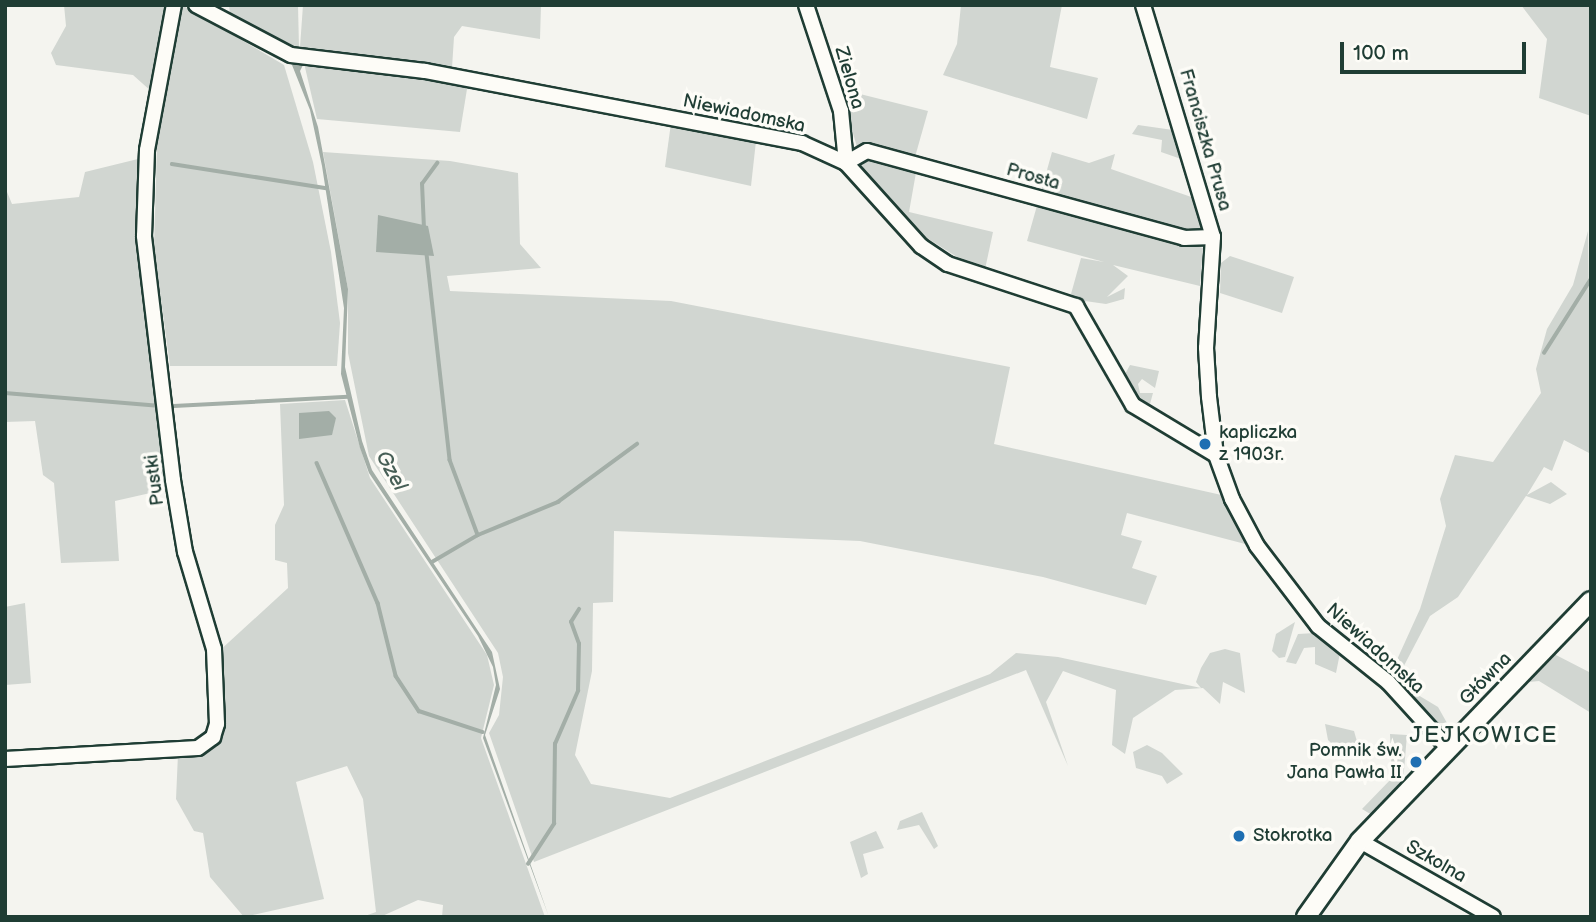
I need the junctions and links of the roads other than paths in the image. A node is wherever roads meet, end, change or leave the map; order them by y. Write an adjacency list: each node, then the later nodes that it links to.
1 (174, 5): 10 (street, Pustki)
2 (196, 5): 5 (street, Niewiadomska)
3 (806, 5): 5 (street, Zielona)
4 (1143, 5): 6 (street, Franciszka Prusa)
5 (846, 163): 6 (street, Prosta); 7 (street, Niewiadomska)
6 (1213, 237): 7 (street, Franciszka Prusa)
7 (1216, 456): 9 (street, Niewiadomska)
8 (1591, 601): 9 (street, Główna)
9 (1448, 748): 11 (street, Główna)
10 (5, 760)
11 (1360, 841): 12 (street, Główna); 13 (street, Szkolna)
12 (1306, 917)
13 (1493, 917)

